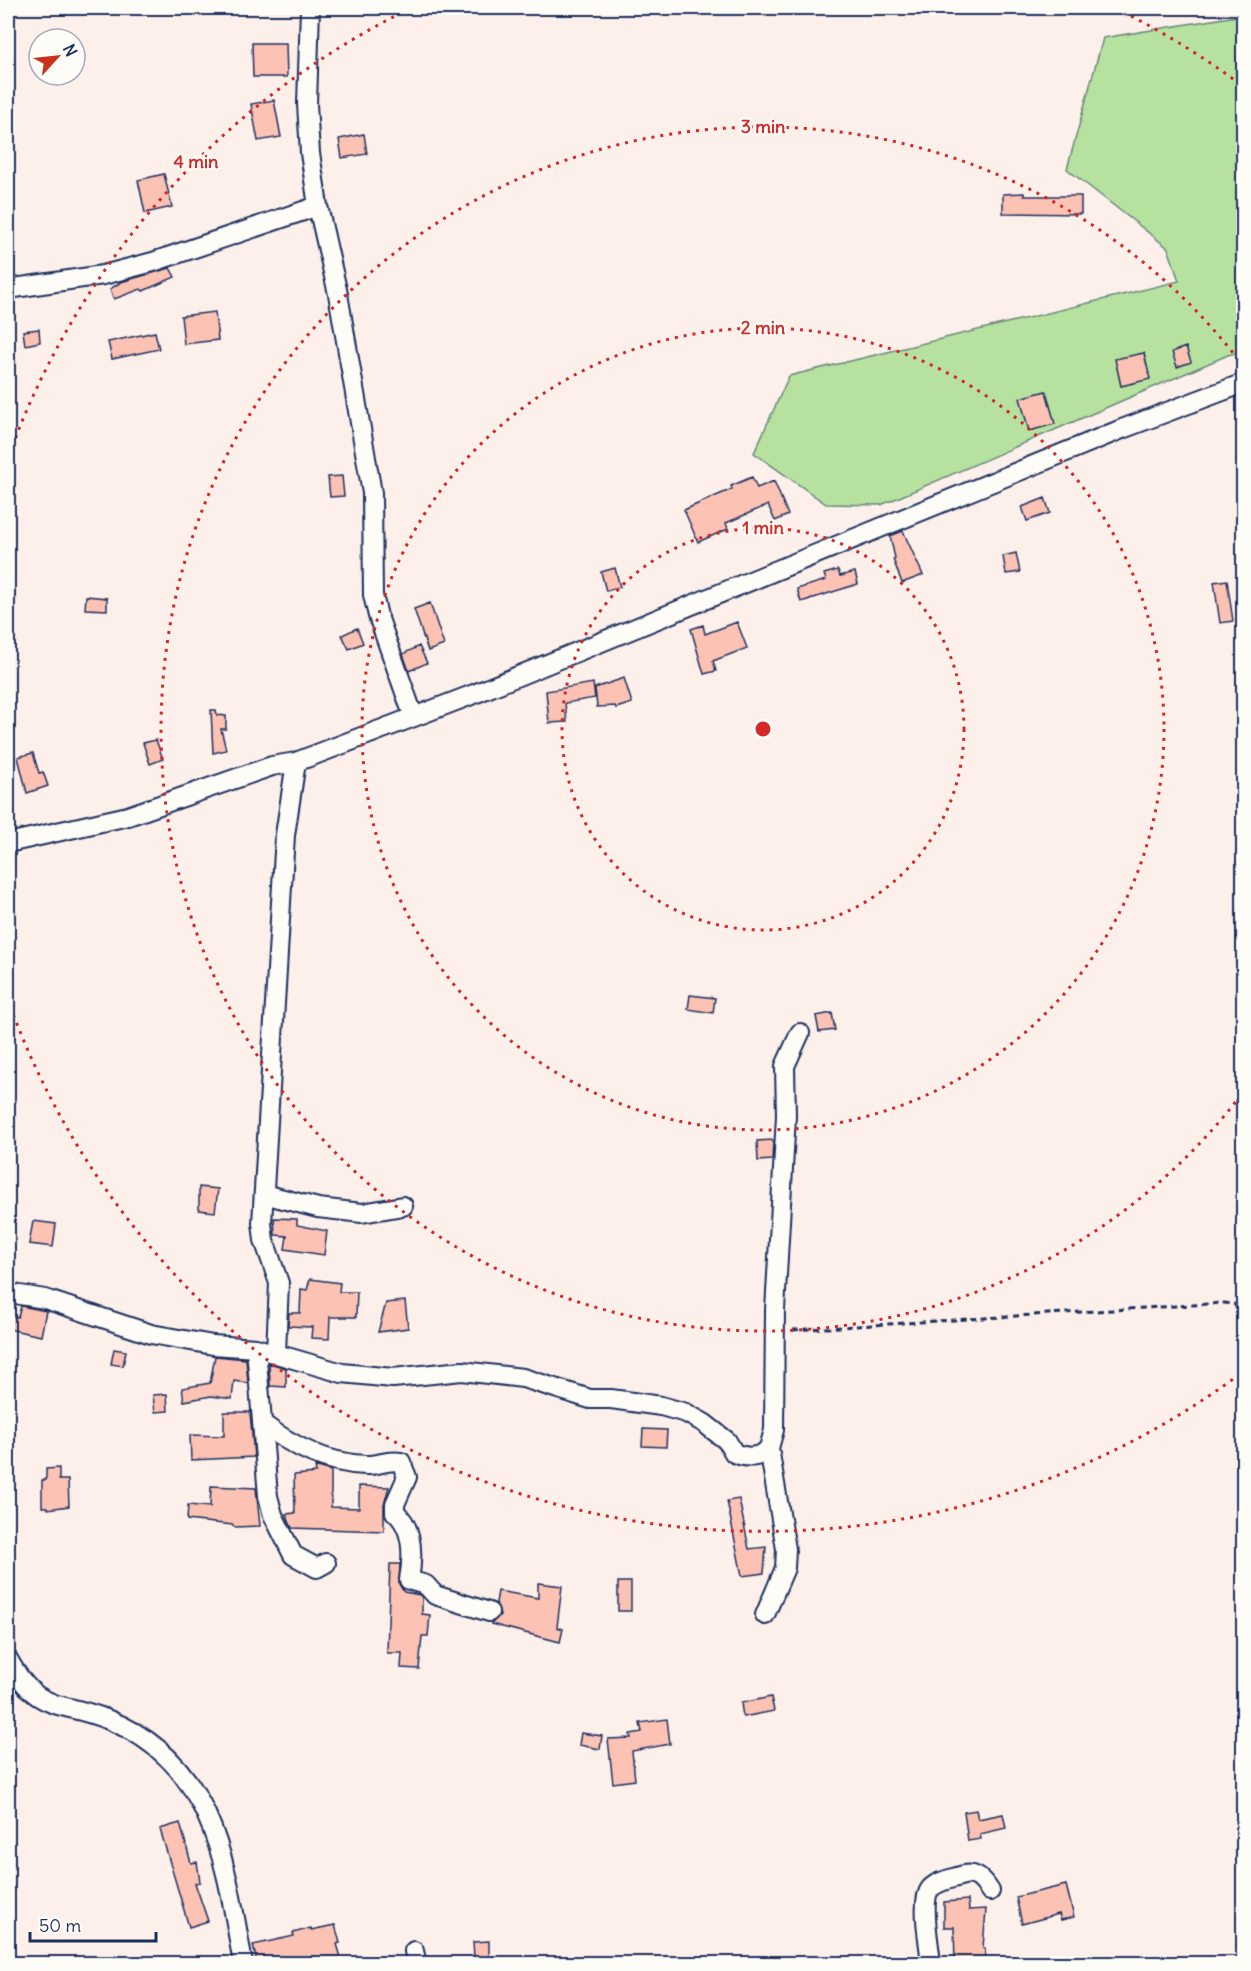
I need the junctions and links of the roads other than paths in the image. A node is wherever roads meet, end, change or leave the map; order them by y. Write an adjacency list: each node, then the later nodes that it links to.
1 (310, 8): 2 (street)
2 (318, 206): 3 (street); 5 (street)
3 (8, 289)
4 (1244, 383): 5 (street)
5 (413, 715): 6 (street)
6 (296, 762): 7 (street); 9 (street)
7 (8, 843)
8 (800, 1033): 15 (street)
9 (264, 1194): 10 (street); 13 (street)
10 (403, 1206)
11 (8, 1293): 12 (street)
12 (256, 1348): 13 (street); 14 (street)
13 (276, 1352): 15 (street)
14 (263, 1424): 16 (street); 17 (street)
15 (769, 1448): 18 (street)
16 (326, 1563)
17 (489, 1612)
18 (765, 1615)
19 (8, 1659): 21 (street)
20 (990, 1891): 22 (street)
21 (243, 1964)
22 (932, 1964)

